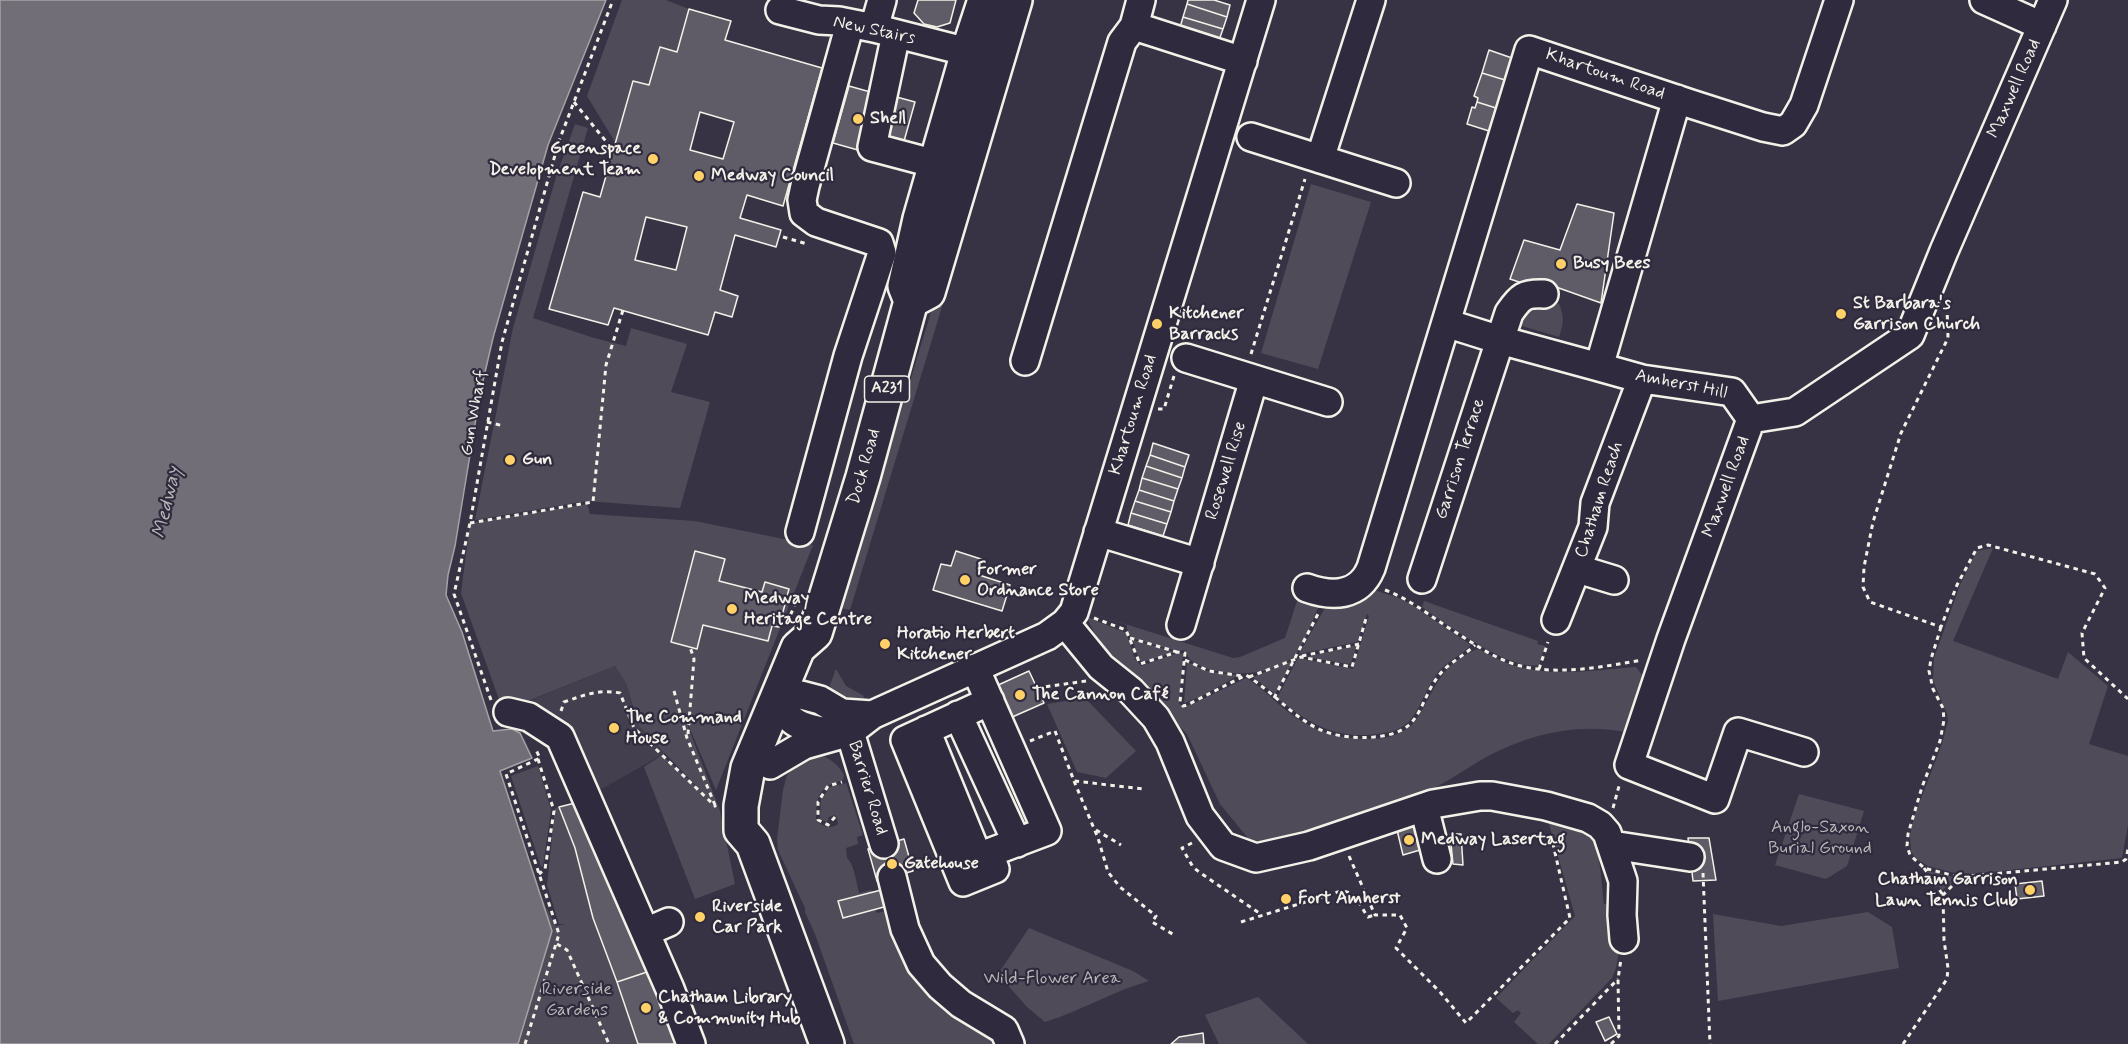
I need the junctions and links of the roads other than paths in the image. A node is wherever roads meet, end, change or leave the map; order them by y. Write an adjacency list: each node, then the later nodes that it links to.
1 (882, 0): 13 (street)
2 (985, 0): 14 (main road, Dock Road / A231)
3 (1015, 0): 14 (main road, Dock Road / A231)
4 (1142, 0): 11 (street)
5 (1261, 0): 15 (street, Khartoum Road)
6 (1371, 0): 19 (street)
7 (1839, 0): 16 (street, Khartoum Road)
8 (1984, 0): 12 (street)
9 (2053, 0): 12 (street, Maxwell Road)
10 (780, 9): 13 (street, New Stairs)
11 (1134, 26): 15 (street); 24 (street)
12 (2042, 26): 30 (street, Maxwell Road)
13 (873, 28): 14 (street, New Stairs); 18 (street); 31 (street)
14 (982, 57): 18 (main road, Dock Road / A231)
15 (1243, 61): 32 (street, Khartoum Road)
16 (1677, 99): 22 (street, Khartoum Road); 26 (street, Khartoum Road)
17 (1251, 137): 19 (street)
18 (950, 168): 43 (main road, Dock Road / A231)
19 (1313, 169): 20 (street)
20 (1396, 183)
21 (1544, 294): 23 (street, Garrison Terrace)
22 (1446, 323): 23 (street); 37 (street, Khartoum Road)
23 (1500, 340): 26 (street); 35 (street, Garrison Terrace)
24 (1025, 360)
25 (1253, 367): 27 (street); 29 (street); 33 (street, Rosewell Rise)
26 (1599, 367): 28 (street, Amherst Hill)
27 (1179, 369)
28 (1642, 379): 30 (street, Amherst Hill); 34 (street, Chatham Reach)
29 (1328, 402)
30 (1751, 419): 48 (street, Maxwell Road)
31 (800, 532)
32 (1098, 532): 33 (street); 38 (street, Khartoum Road)
33 (1200, 563): 40 (street, Rosewell Rise)
34 (1578, 569): 36 (street); 39 (street, Chatham Reach)
35 (1422, 579)
36 (1614, 580)
37 (1317, 591)
38 (1070, 615): 41 (street); 50 (street)
39 (1556, 620)
40 (1181, 625)
41 (975, 668): 42 (street); 45 (street)
42 (990, 701): 46 (street); 51 (street)
43 (790, 704): 45 (street); 47 (street); 49 (main road, Dock Road / A231); 52 (main road, Dock Road / A231)
44 (508, 712): 60 (street)
45 (872, 715): 47 (street)
46 (958, 716): 51 (street); 51 (street)
47 (850, 732): 49 (street); 53 (street, Barrier Road)
48 (1804, 752)
49 (770, 765): 52 (main road, Dock Road / A231)
50 (1424, 807): 54 (street); 56 (street)
51 (1017, 843)
52 (753, 844): 61 (main road, Dock Road / A231)
53 (885, 844)
54 (1612, 845): 55 (street); 58 (street)
55 (1690, 857)
56 (1437, 859)
57 (892, 877): 59 (street)
58 (1624, 939)
59 (1008, 1039)
60 (691, 1044)
61 (827, 1044)

